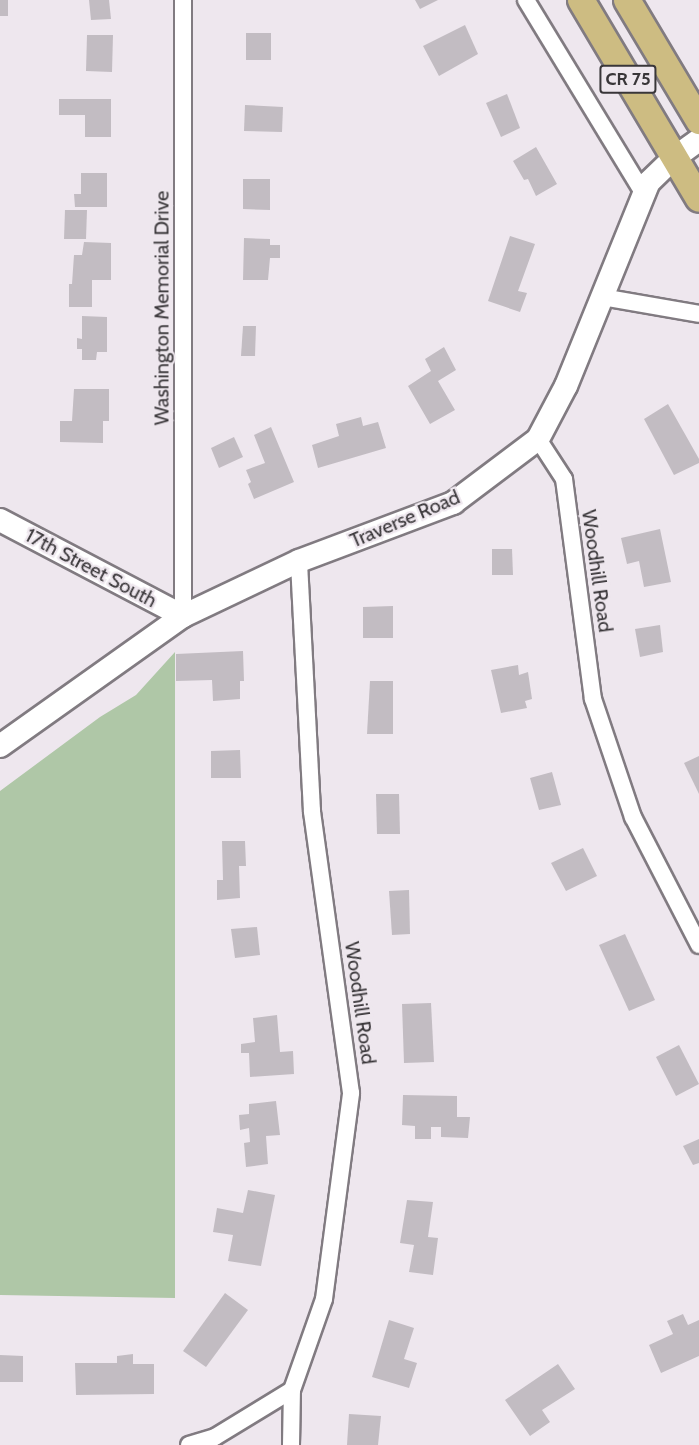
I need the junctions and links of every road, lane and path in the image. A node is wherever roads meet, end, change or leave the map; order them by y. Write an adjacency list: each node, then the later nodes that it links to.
1 (183, 0): 15 (street, Washington Memorial Drive)
2 (526, 0): 8 (street)
3 (581, 0): 7 (main road, CR 75)
4 (627, 0): 5 (main road, CR 75)
5 (699, 121)
6 (699, 140): 7 (street, Traverse Road)
7 (674, 158): 8 (street, Traverse Road); 9 (main road, CR 75)
8 (644, 194): 10 (street, Traverse Road)
9 (699, 199)
10 (602, 297): 11 (street); 12 (street, Traverse Road)
11 (699, 314)
12 (538, 439): 14 (street, Traverse Road); 17 (street, Woodhill Road)
13 (0, 520): 15 (street, 17th Street South)
14 (299, 561): 15 (street, Traverse Road); 18 (street, Woodhill Road)
15 (183, 616): 16 (street, Traverse Road)
16 (0, 746)
17 (699, 945)
18 (292, 1390): 19 (street); 20 (street, Woodhill Road)
19 (189, 1445)
20 (291, 1445)

